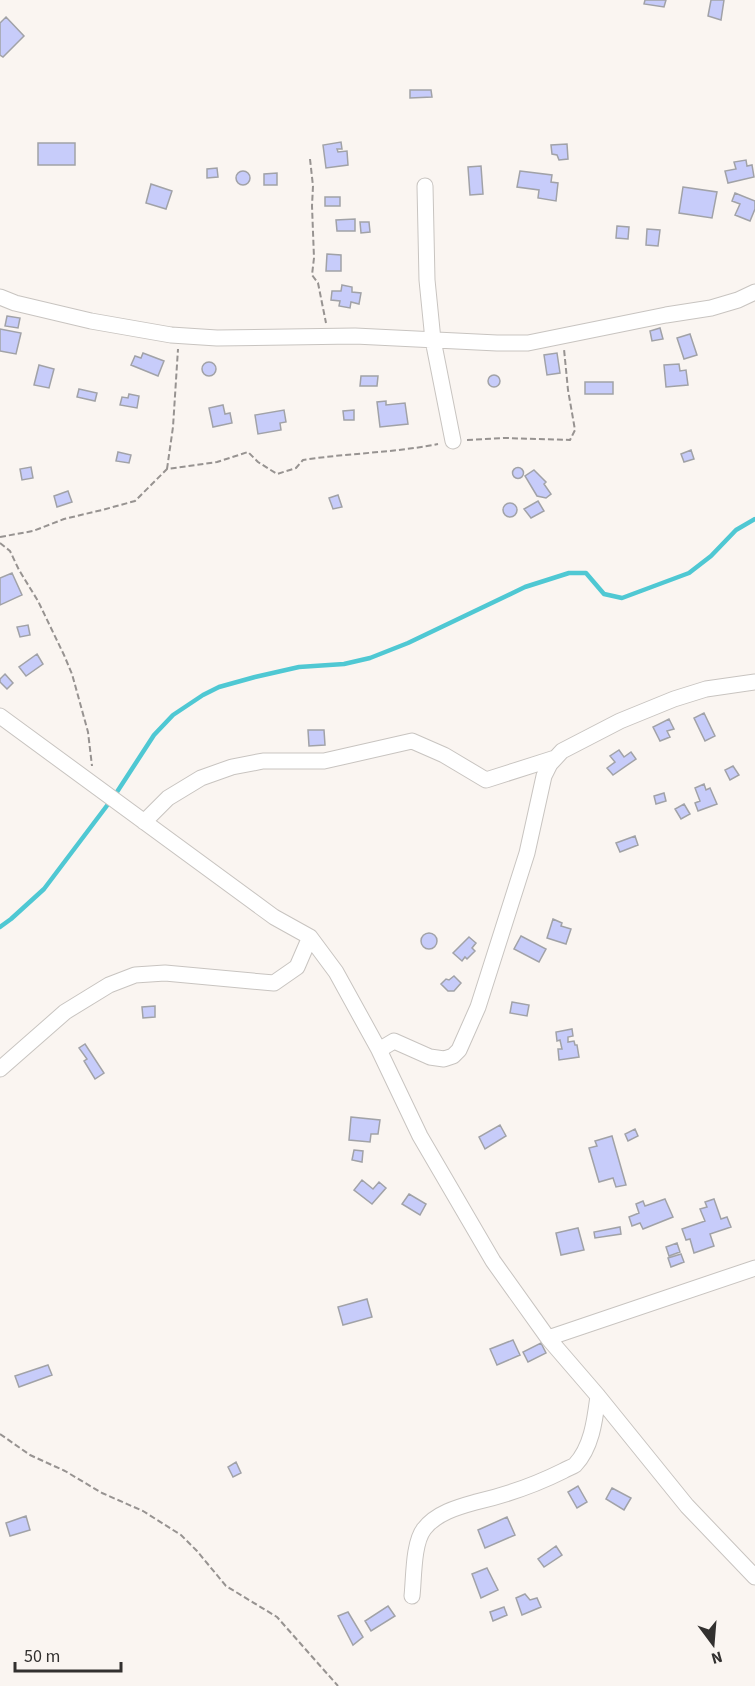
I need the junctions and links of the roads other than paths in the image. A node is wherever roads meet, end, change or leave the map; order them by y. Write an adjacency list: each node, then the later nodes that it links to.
1 (425, 186): 4 (street)
2 (755, 292): 4 (street)
3 (0, 297): 4 (street)
4 (433, 340): 5 (street)
5 (453, 441)
6 (755, 682): 8 (street)
7 (0, 716): 9 (street)
8 (555, 758): 9 (street); 11 (street)
9 (140, 818): 10 (street)
10 (310, 937): 11 (street); 12 (street)
11 (379, 1050): 14 (street)
12 (0, 1069)
13 (755, 1268): 14 (street)
14 (548, 1338): 15 (street)
15 (598, 1396): 16 (street); 17 (street)
16 (755, 1577)
17 (412, 1596)

